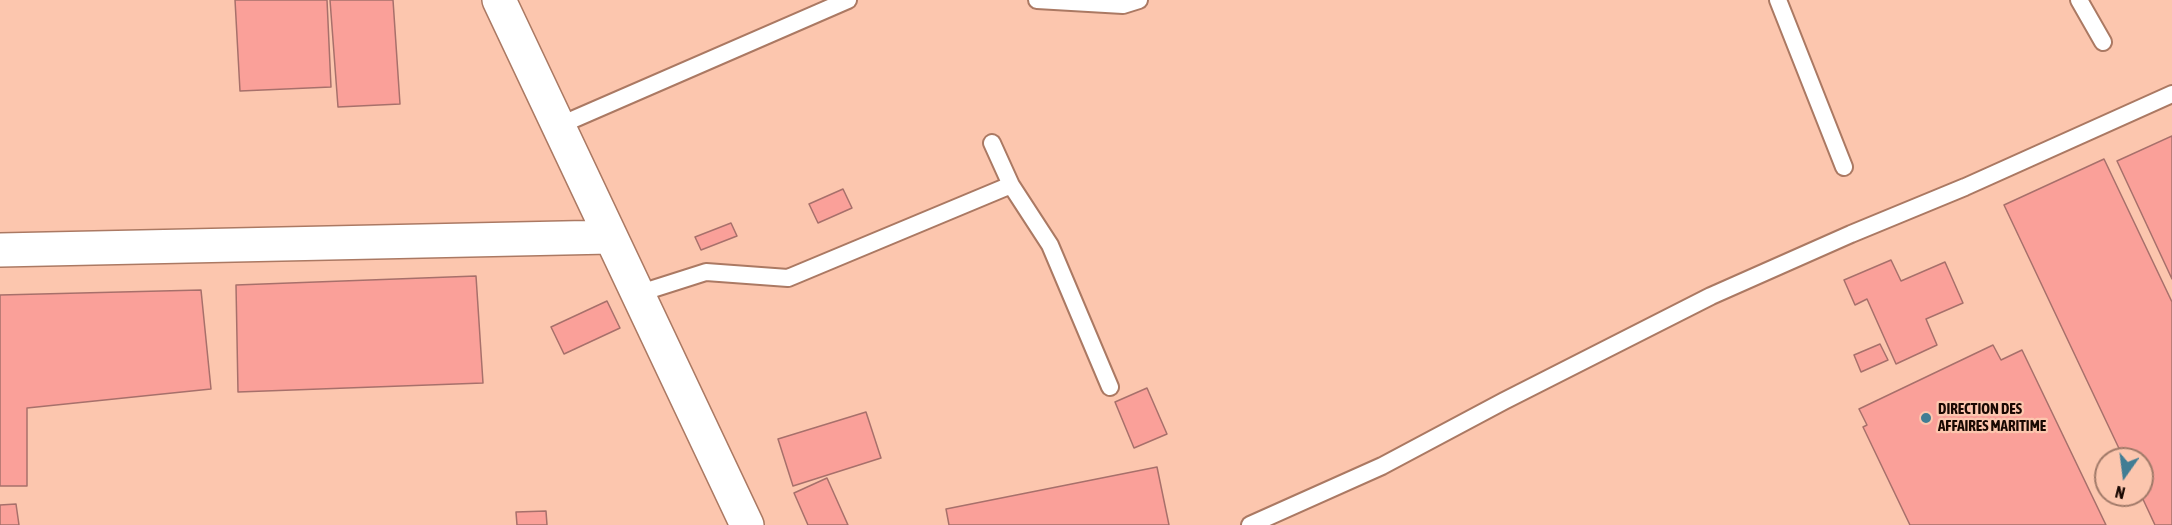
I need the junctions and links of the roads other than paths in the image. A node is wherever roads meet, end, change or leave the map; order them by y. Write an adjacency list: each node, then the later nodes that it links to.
1 (499, 0): 9 (street)
2 (848, 0): 9 (lane)
3 (1037, 0): 4 (lane)
4 (1139, 0)
5 (1778, 0): 11 (lane)
6 (2079, 0): 7 (lane)
7 (2103, 42)
8 (2172, 94): 18 (lane)
9 (558, 126): 13 (street)
10 (992, 143): 12 (lane)
11 (1844, 167)
12 (1011, 185): 15 (lane); 16 (lane)
13 (610, 237): 14 (street); 15 (street)
14 (0, 250)
15 (637, 294): 17 (street)
16 (1110, 387)
17 (747, 525)
18 (1250, 525)

